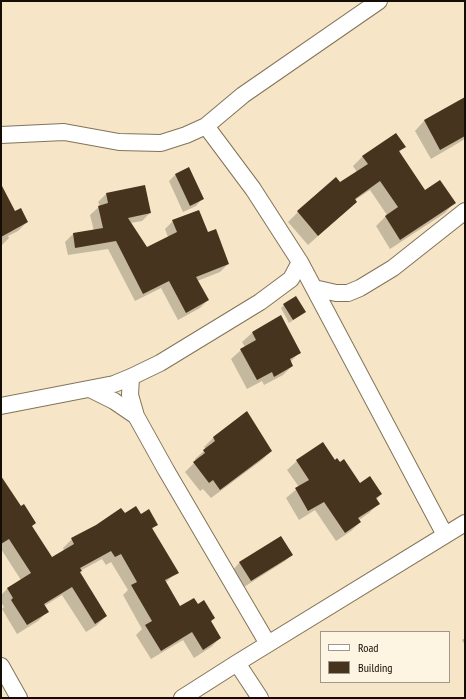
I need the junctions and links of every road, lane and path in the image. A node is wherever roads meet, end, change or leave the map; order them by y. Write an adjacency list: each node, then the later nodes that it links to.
1 (379, 1): 2 (street)
2 (206, 126): 3 (street); 5 (street)
3 (1, 136)
4 (465, 212): 6 (street)
5 (300, 262): 6 (street); 7 (street)
6 (314, 288): 12 (street)
7 (131, 377): 8 (street); 10 (street)
8 (90, 388): 9 (street); 10 (street)
9 (1, 406)
10 (136, 416): 13 (street)
11 (465, 523): 12 (street)
12 (445, 535): 13 (street)
13 (268, 644): 14 (street)
14 (237, 662): 17 (street); 18 (street)
15 (1, 666): 16 (street)
16 (19, 698)
17 (182, 698)
18 (260, 698)

